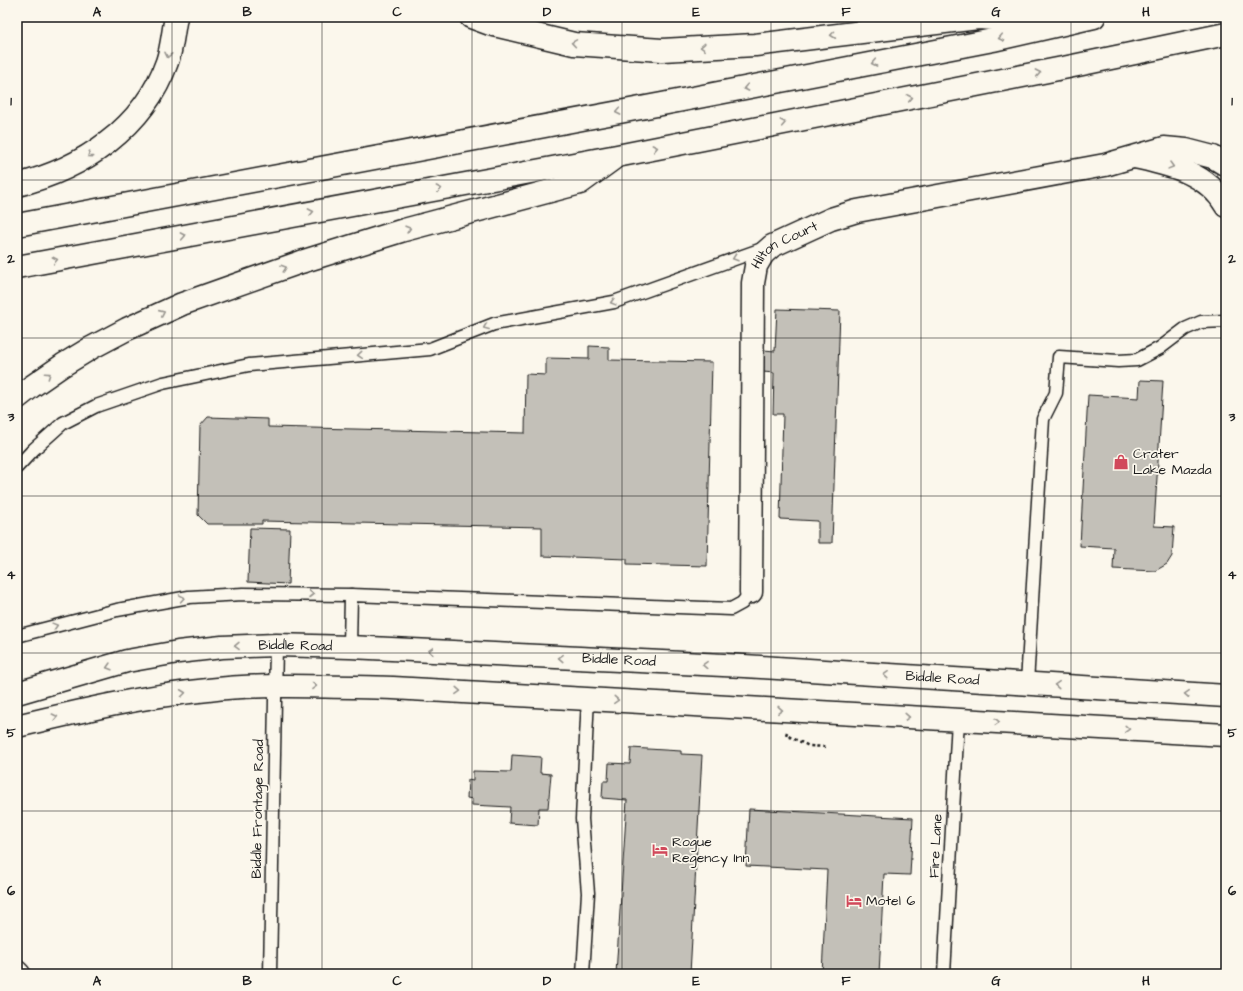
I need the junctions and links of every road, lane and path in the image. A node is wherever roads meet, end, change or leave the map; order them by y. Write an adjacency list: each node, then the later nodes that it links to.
1 (176, 17): 9 (main road, one-way to 9)
2 (471, 17): 4 (main road, one-way to 2)
3 (1094, 17): 4 (main road)
4 (1067, 24): 11 (main road, one-way to 11)
5 (1226, 34): 6 (main road, one-way to 5)
6 (617, 156): 13 (main road, one-way to 6); 15 (main road, one-way to 6)
7 (1134, 157): 8 (main road, Hilton Court); 10 (main road, Hilton Court, one-way to 10); 12 (main road, Hilton Court)
8 (1226, 165)
9 (17, 185)
10 (1226, 206)
11 (17, 225)
12 (772, 246): 16 (lane, one-way to 16); 17 (main road, Hilton Court)
13 (17, 267)
14 (1226, 320): 22 (lane)
15 (17, 398)
16 (17, 467)
17 (751, 592): 18 (lane)
18 (351, 595): 19 (lane, one-way to 18); 21 (lane)
19 (17, 636)
20 (276, 645): 21 (main road, Biddle Road); 23 (lane, Biddle Frontage Road); 24 (main road, Biddle Road, one-way to 24)
21 (350, 647): 22 (main road, Biddle Road, one-way to 21)
22 (1027, 683): 25 (main road, Biddle Road, one-way to 22)
23 (275, 686): 26 (main road, one-way to 26); 28 (main road, one-way to 23); 32 (lane, Biddle Frontage Road)
24 (17, 693)
25 (1226, 696)
26 (588, 698): 27 (main road, one-way to 27); 33 (lane)
27 (958, 720): 30 (main road, one-way to 30); 34 (lane, Fire Lane)
28 (17, 726)
29 (787, 729): 31 (path)
30 (1226, 735)
31 (826, 749)
32 (270, 974)
33 (583, 974)
34 (944, 974)

